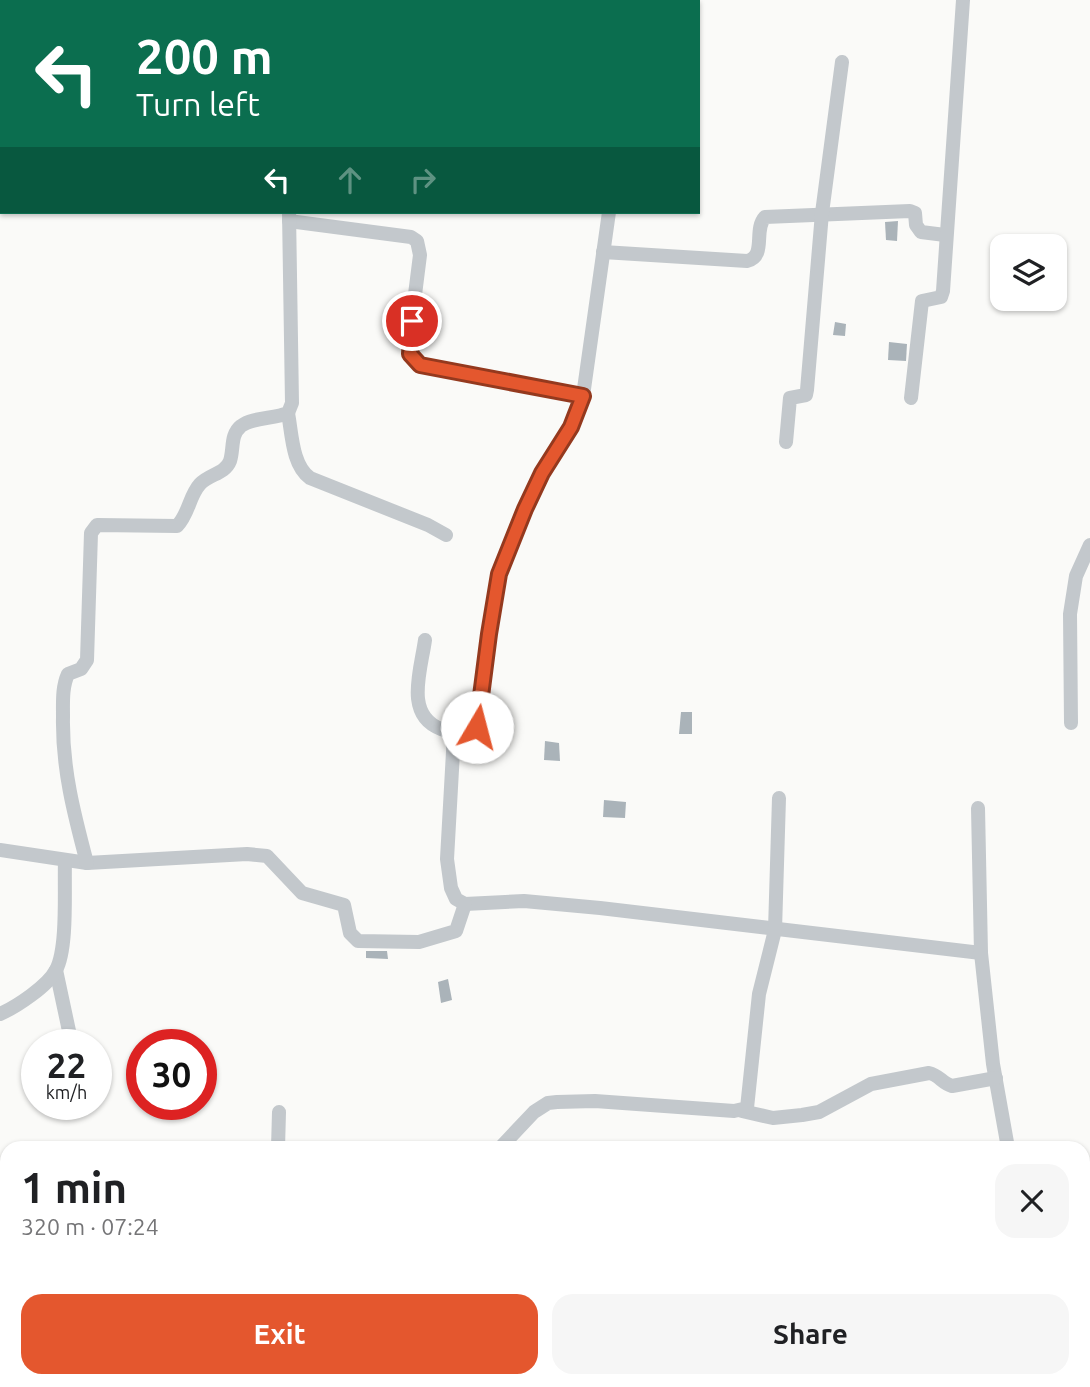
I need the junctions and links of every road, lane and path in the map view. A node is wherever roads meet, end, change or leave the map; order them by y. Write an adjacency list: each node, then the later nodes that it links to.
1 (963, 0): 6 (street)
2 (842, 62): 3 (street)
3 (821, 213): 6 (street); 7 (street); 11 (street)
4 (609, 214): 7 (street)
5 (289, 217): 8 (street); 10 (street)
6 (945, 235): 9 (street)
7 (603, 252): 8 (street)
8 (583, 396): 16 (street)
9 (911, 398)
10 (288, 413): 12 (street); 21 (street)
11 (786, 442)
12 (446, 535)
13 (1090, 545): 15 (street)
14 (425, 640): 16 (street)
15 (1071, 723)
16 (454, 734): 22 (street)
17 (779, 797): 23 (street)
18 (978, 808): 24 (street)
19 (0, 850): 20 (street)
20 (65, 862): 21 (street); 25 (street)
21 (87, 863): 22 (street)
22 (465, 904): 23 (street)
23 (775, 930): 24 (street); 29 (street)
24 (981, 953): 28 (street)
25 (56, 970): 26 (street); 27 (street)
26 (0, 1014)
27 (69, 1029)
28 (996, 1078): 29 (street); 33 (street)
29 (742, 1111): 32 (street)
30 (279, 1112): 31 (street)
31 (278, 1141)
32 (507, 1141)
33 (1007, 1141)

